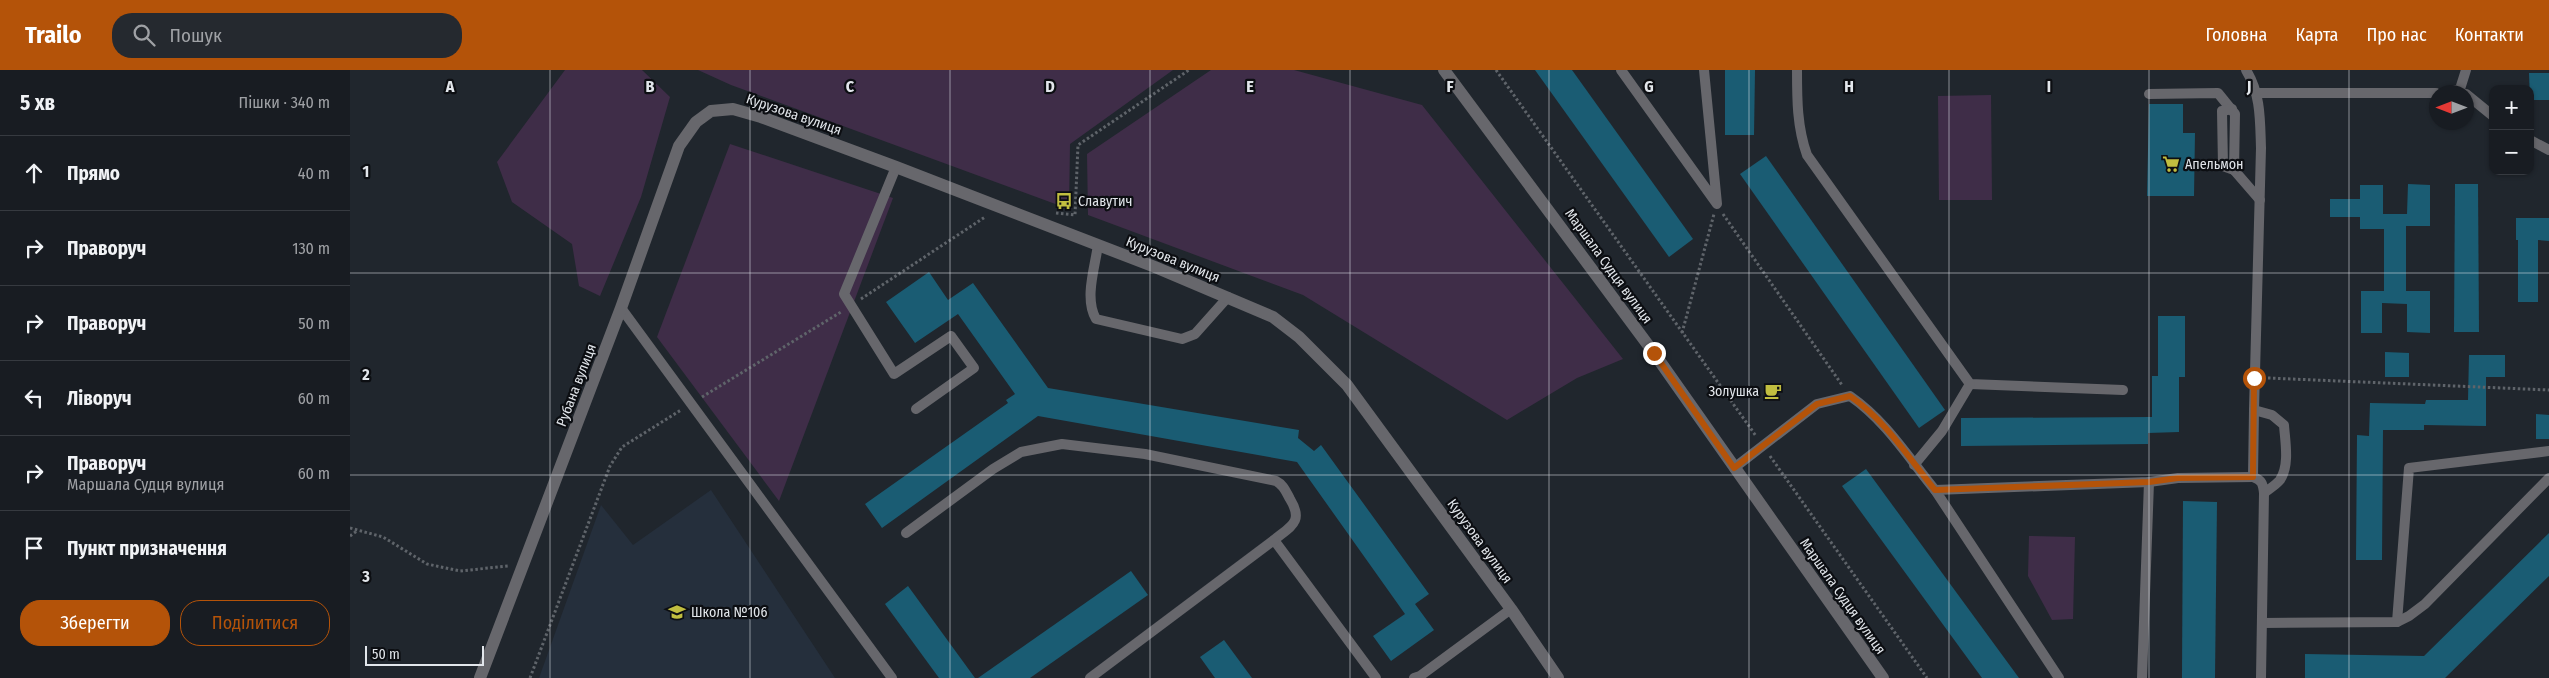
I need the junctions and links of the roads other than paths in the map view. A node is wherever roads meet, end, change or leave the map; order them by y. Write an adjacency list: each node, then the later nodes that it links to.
1 (1444, 70): 27 (street, Маршала Судця вулиця)
2 (1621, 70): 3 (lane)
3 (1704, 70)
4 (1797, 70): 21 (lane)
5 (2246, 70): 8 (lane)
6 (2466, 70): 7 (lane)
7 (2465, 85)
8 (2256, 92): 9 (lane); 17 (lane)
9 (2429, 93)
10 (2149, 94): 17 (lane)
11 (2474, 100): 13 (lane)
12 (711, 111): 16 (street, Курузова вулиця); 20 (street, Рубана вулиця)
13 (2489, 113)
14 (2534, 142): 15 (lane)
15 (2549, 150)
16 (896, 167): 18 (street, Курузова вулиця); 23 (lane)
17 (2260, 200): 24 (lane)
18 (1098, 245): 19 (street, Курузова вулиця); 19 (lane)
19 (1228, 297): 35 (street, Курузова вулиця)
20 (621, 308): 38 (street, Рубана вулиця); 39 (lane)
21 (1970, 384): 22 (lane); 26 (lane)
22 (2123, 390)
23 (916, 409)
24 (2254, 410): 28 (lane); 32 (lane)
25 (2549, 451): 36 (lane)
26 (1914, 464): 27 (lane); 31 (lane)
27 (1734, 468): 44 (street, Маршала Судця вулиця)
28 (2253, 477): 30 (lane); 32 (lane)
29 (2549, 478): 36 (lane)
30 (2149, 482): 31 (lane); 46 (lane)
31 (1935, 490): 45 (lane)
32 (2264, 493): 37 (lane)
33 (906, 533): 34 (lane)
34 (1274, 540): 40 (lane); 41 (lane)
35 (1511, 609): 42 (lane); 43 (street, Курузова вулиця)
36 (2396, 622): 37 (lane)
37 (2262, 623): 47 (lane)
38 (480, 678)
39 (892, 678)
40 (1090, 678)
41 (1376, 678)
42 (1414, 678)
43 (1558, 678)
44 (1883, 678)
45 (2059, 678)
46 (2142, 678)
47 (2261, 678)

